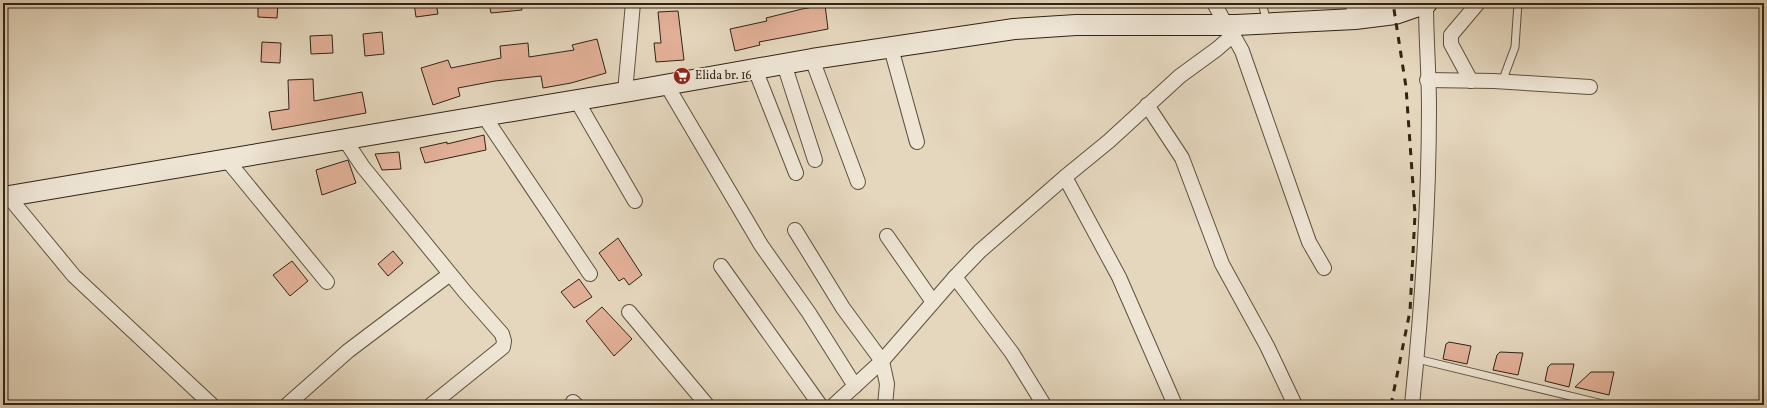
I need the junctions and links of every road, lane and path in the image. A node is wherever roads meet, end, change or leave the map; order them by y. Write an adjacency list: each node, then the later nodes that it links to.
1 (633, 3): 19 (street)
2 (1214, 3): 9 (street)
3 (1262, 3): 8 (lane)
4 (1427, 3): 7 (main road); 14 (street)
5 (1478, 3): 15 (street)
6 (1518, 3): 16 (lane)
7 (1354, 11): 8 (main road)
8 (1268, 24): 9 (main road)
9 (1232, 28): 10 (main road); 21 (street); 35 (street)
10 (891, 48): 11 (main road); 24 (street)
11 (812, 59): 12 (main road); 29 (street)
12 (784, 64): 13 (main road); 26 (street)
13 (754, 69): 17 (main road); 27 (street)
14 (1427, 80): 15 (street); 42 (street)
15 (1471, 81): 16 (street)
16 (1502, 82): 18 (street)
17 (666, 84): 19 (main road); 44 (street)
18 (1590, 87)
19 (625, 92): 20 (main road)
20 (577, 100): 22 (main road); 31 (street)
21 (1147, 105): 28 (street); 54 (street)
22 (484, 116): 23 (main road); 37 (street)
23 (345, 140): 25 (main road); 36 (street)
24 (917, 142)
25 (227, 160): 30 (main road); 39 (street)
26 (815, 160)
27 (796, 173)
28 (1064, 177): 38 (street); 53 (street)
29 (858, 182)
30 (6, 197): 45 (street)
31 (635, 201)
32 (795, 230): 43 (street)
33 (887, 236): 40 (street)
34 (721, 266): 49 (street)
35 (1324, 268)
36 (450, 274): 46 (street); 47 (street)
37 (590, 274)
38 (955, 277): 40 (street); 52 (street)
39 (327, 282)
40 (933, 302): 43 (street)
41 (629, 312): 48 (street)
42 (1417, 359): 55 (street); 56 (lane)
43 (882, 361): 44 (street); 51 (street)
44 (855, 386): 50 (street)
45 (212, 405)
46 (286, 405)
47 (431, 405)
48 (707, 405)
49 (820, 405)
50 (834, 405)
51 (885, 405)
52 (1044, 405)
53 (1175, 405)
54 (1295, 405)
55 (1412, 405)
56 (1607, 405)

